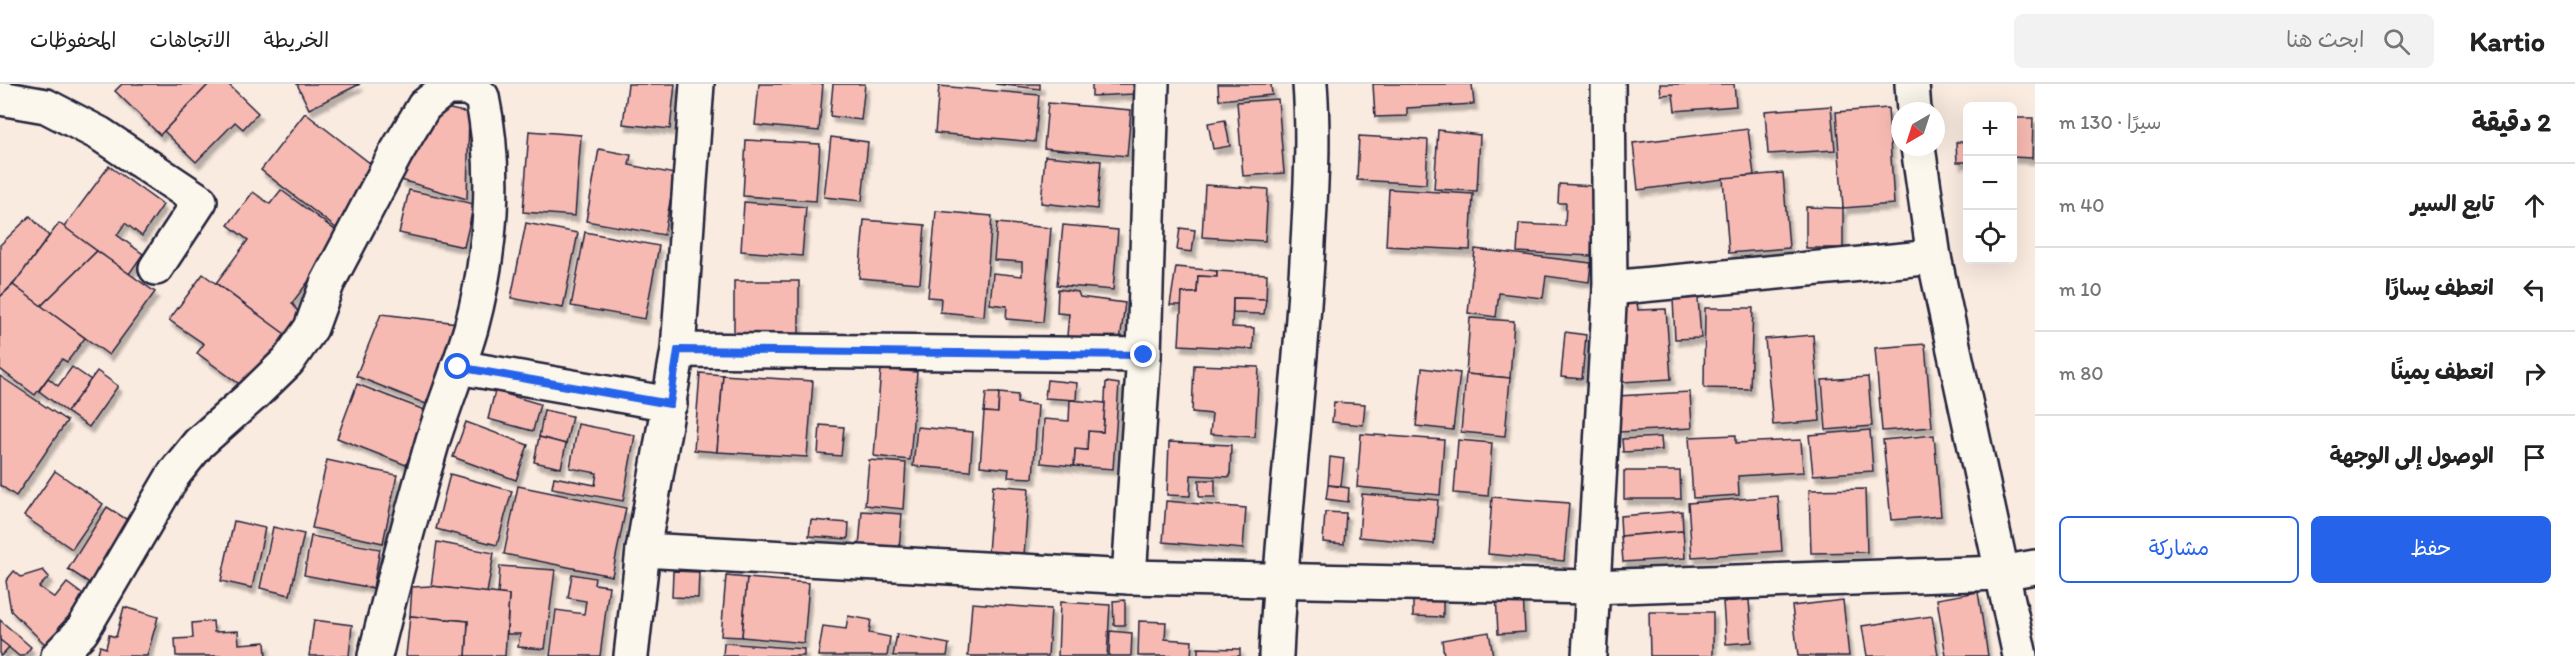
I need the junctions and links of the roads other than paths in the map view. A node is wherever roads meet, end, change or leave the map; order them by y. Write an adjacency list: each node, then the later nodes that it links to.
1 (697, 84): 13 (street)
2 (1152, 84): 14 (street)
3 (1310, 84): 21 (street)
4 (1608, 84): 12 (street)
5 (1912, 84): 8 (street)
6 (454, 85): 15 (street); 23 (street)
7 (0, 98): 11 (street)
8 (1913, 102)
9 (1919, 156): 10 (street)
10 (1934, 257): 12 (street); 19 (street)
11 (156, 267)
12 (1610, 288): 22 (street)
13 (678, 350): 14 (street); 16 (street)
14 (1144, 355): 20 (street)
15 (458, 367): 16 (street); 24 (street)
16 (670, 404): 17 (street)
17 (643, 550): 20 (street); 25 (street)
18 (2035, 567): 19 (street)
19 (2001, 573): 22 (street); 28 (street)
20 (1129, 577): 21 (street)
21 (1279, 581): 22 (street); 26 (street)
22 (1591, 588): 27 (street)
23 (58, 656)
24 (375, 656)
25 (631, 656)
26 (1276, 656)
27 (1589, 656)
28 (2020, 656)

